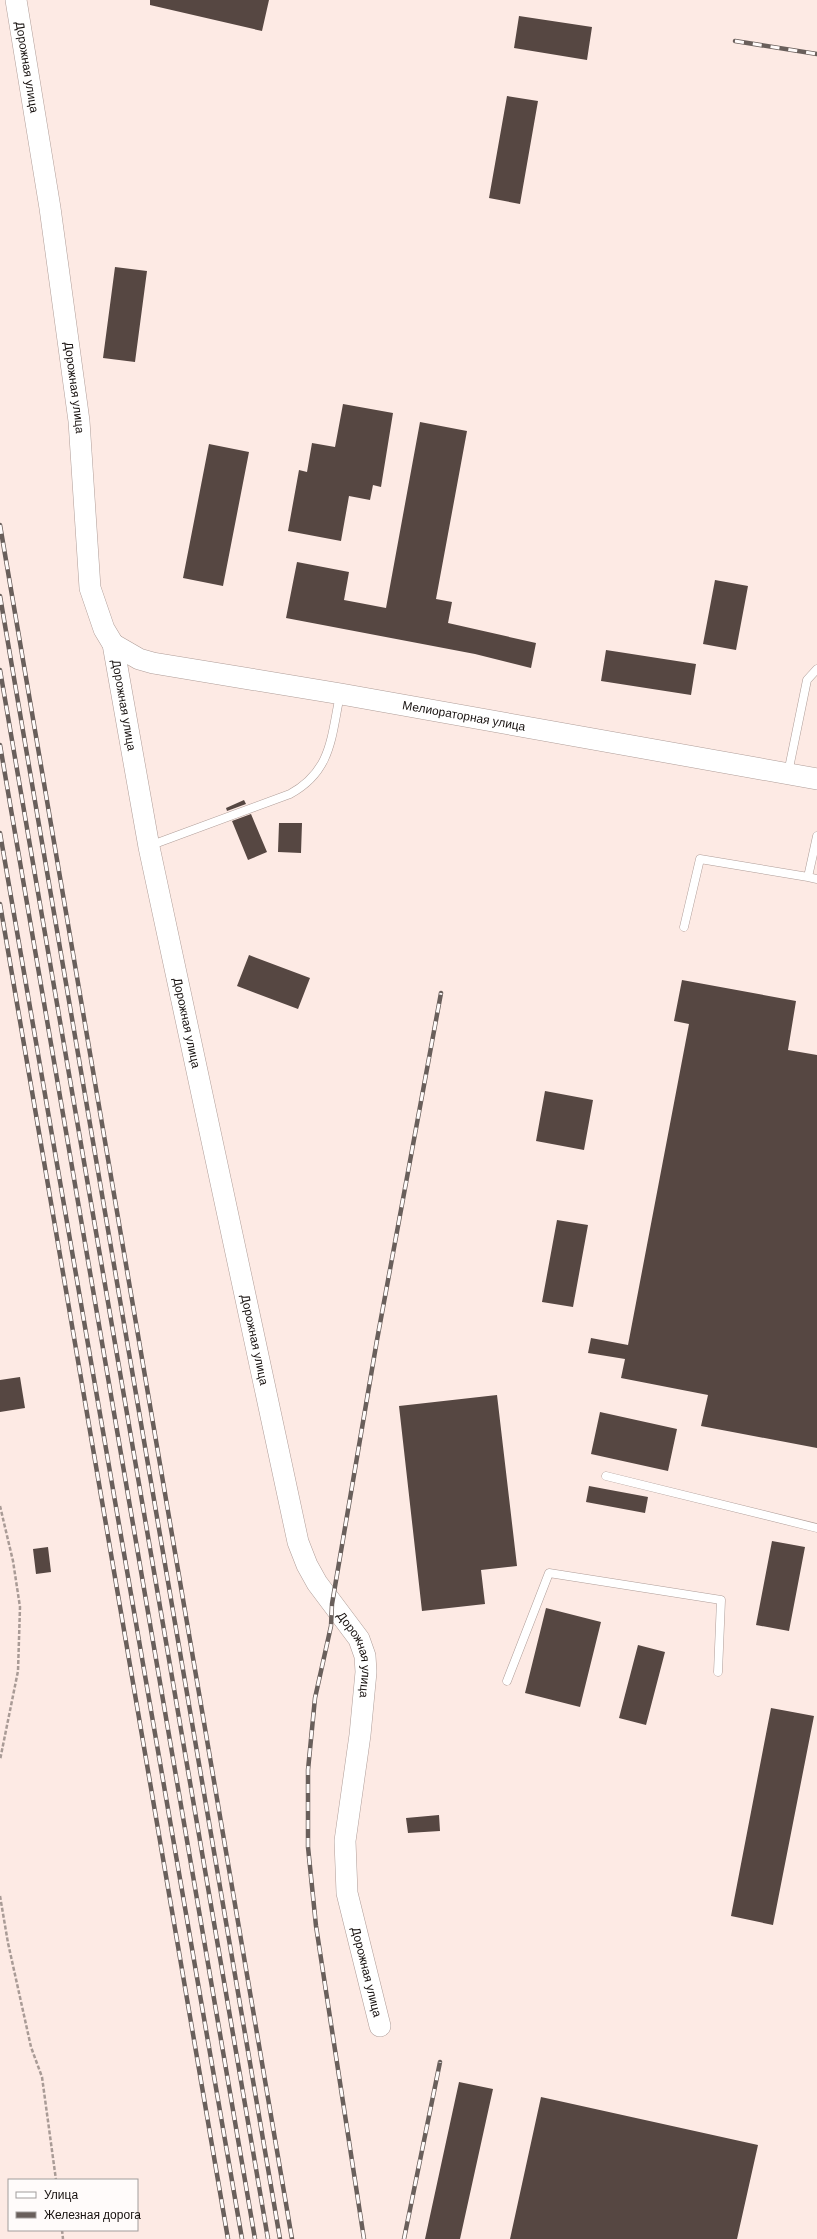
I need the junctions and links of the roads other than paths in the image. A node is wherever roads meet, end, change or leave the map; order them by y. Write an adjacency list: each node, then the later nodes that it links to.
1 (16, 0): 2 (street, Дорожная улица)
2 (114, 644): 4 (street, Мелиораторная улица); 8 (street, Дорожная улица)
3 (817, 669): 5 (lane)
4 (341, 694): 5 (street, Мелиораторная улица); 8 (lane)
5 (788, 774): 6 (street, Мелиораторная улица)
6 (817, 780)
7 (817, 836): 9 (lane)
8 (149, 847): 16 (street, Дорожная улица)
9 (808, 877): 10 (lane); 11 (lane)
10 (817, 879)
11 (684, 926)
12 (606, 1476): 13 (lane)
13 (817, 1528)
14 (718, 1672): 15 (lane)
15 (507, 1681)
16 (380, 2026)

